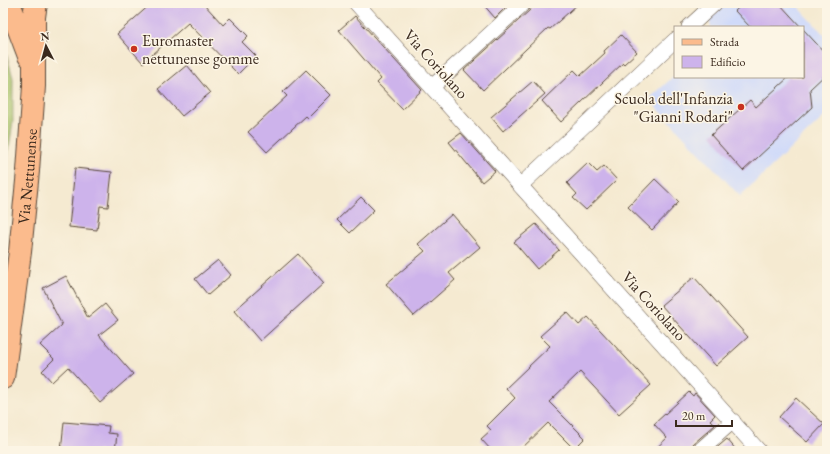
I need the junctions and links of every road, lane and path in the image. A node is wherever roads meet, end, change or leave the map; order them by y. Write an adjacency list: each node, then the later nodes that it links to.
1 (9, 3): 8 (main road, Via Nettunense)
2 (36, 3): 8 (main road, Via Nettunense)
3 (356, 3): 9 (street, Via Coriolano)
4 (524, 3): 9 (street)
5 (715, 3): 6 (street)
6 (690, 26)
7 (674, 41): 10 (street)
8 (34, 70): 11 (main road, Via Nettunense)
9 (432, 87): 10 (street, Via Coriolano)
10 (521, 185): 12 (street, Via Coriolano)
11 (3, 378)
12 (733, 421): 13 (street); 14 (street, Via Coriolano)
13 (699, 451)
14 (759, 451)

